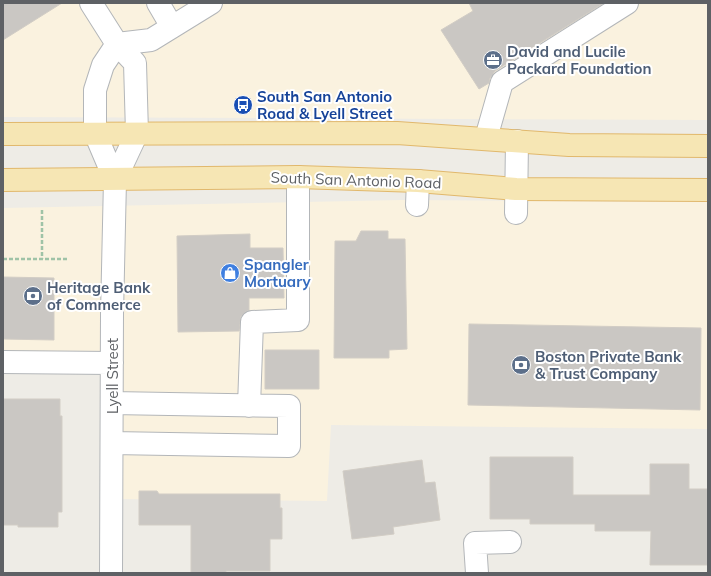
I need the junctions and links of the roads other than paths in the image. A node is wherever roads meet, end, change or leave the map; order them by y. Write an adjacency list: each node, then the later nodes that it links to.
1 (91, 3): 6 (street, Lyell Street)
2 (158, 3): 5 (street)
3 (210, 3): 5 (street)
4 (627, 3): 10 (street)
5 (172, 27): 6 (street)
6 (117, 44): 7 (street, Lyell Street); 8 (street, Lyell Street)
7 (95, 133): 8 (main road); 9 (main road); 15 (street, Lyell Street)
8 (137, 133): 10 (main road); 15 (street, Lyell Street)
9 (3, 134)
10 (486, 138): 11 (main road)
11 (517, 141): 12 (main road); 17 (street)
12 (708, 146)
13 (298, 177): 15 (main road, South San Antonio Road); 16 (main road, South San Antonio Road); 24 (street)
14 (3, 180): 15 (main road, South San Antonio Road)
15 (115, 180): 22 (street, Lyell Street)
16 (418, 181): 17 (main road, South San Antonio Road); 19 (street)
17 (516, 189): 18 (main road, South San Antonio Road); 20 (street)
18 (708, 190)
19 (417, 205)
20 (516, 213)
21 (3, 362): 22 (street)
22 (112, 363): 23 (street, Lyell Street)
23 (112, 403): 24 (street); 25 (street, Lyell Street)
24 (249, 406): 25 (street)
25 (112, 443): 27 (street, Lyell Street)
26 (510, 542): 28 (street)
27 (111, 573)
28 (477, 573)

